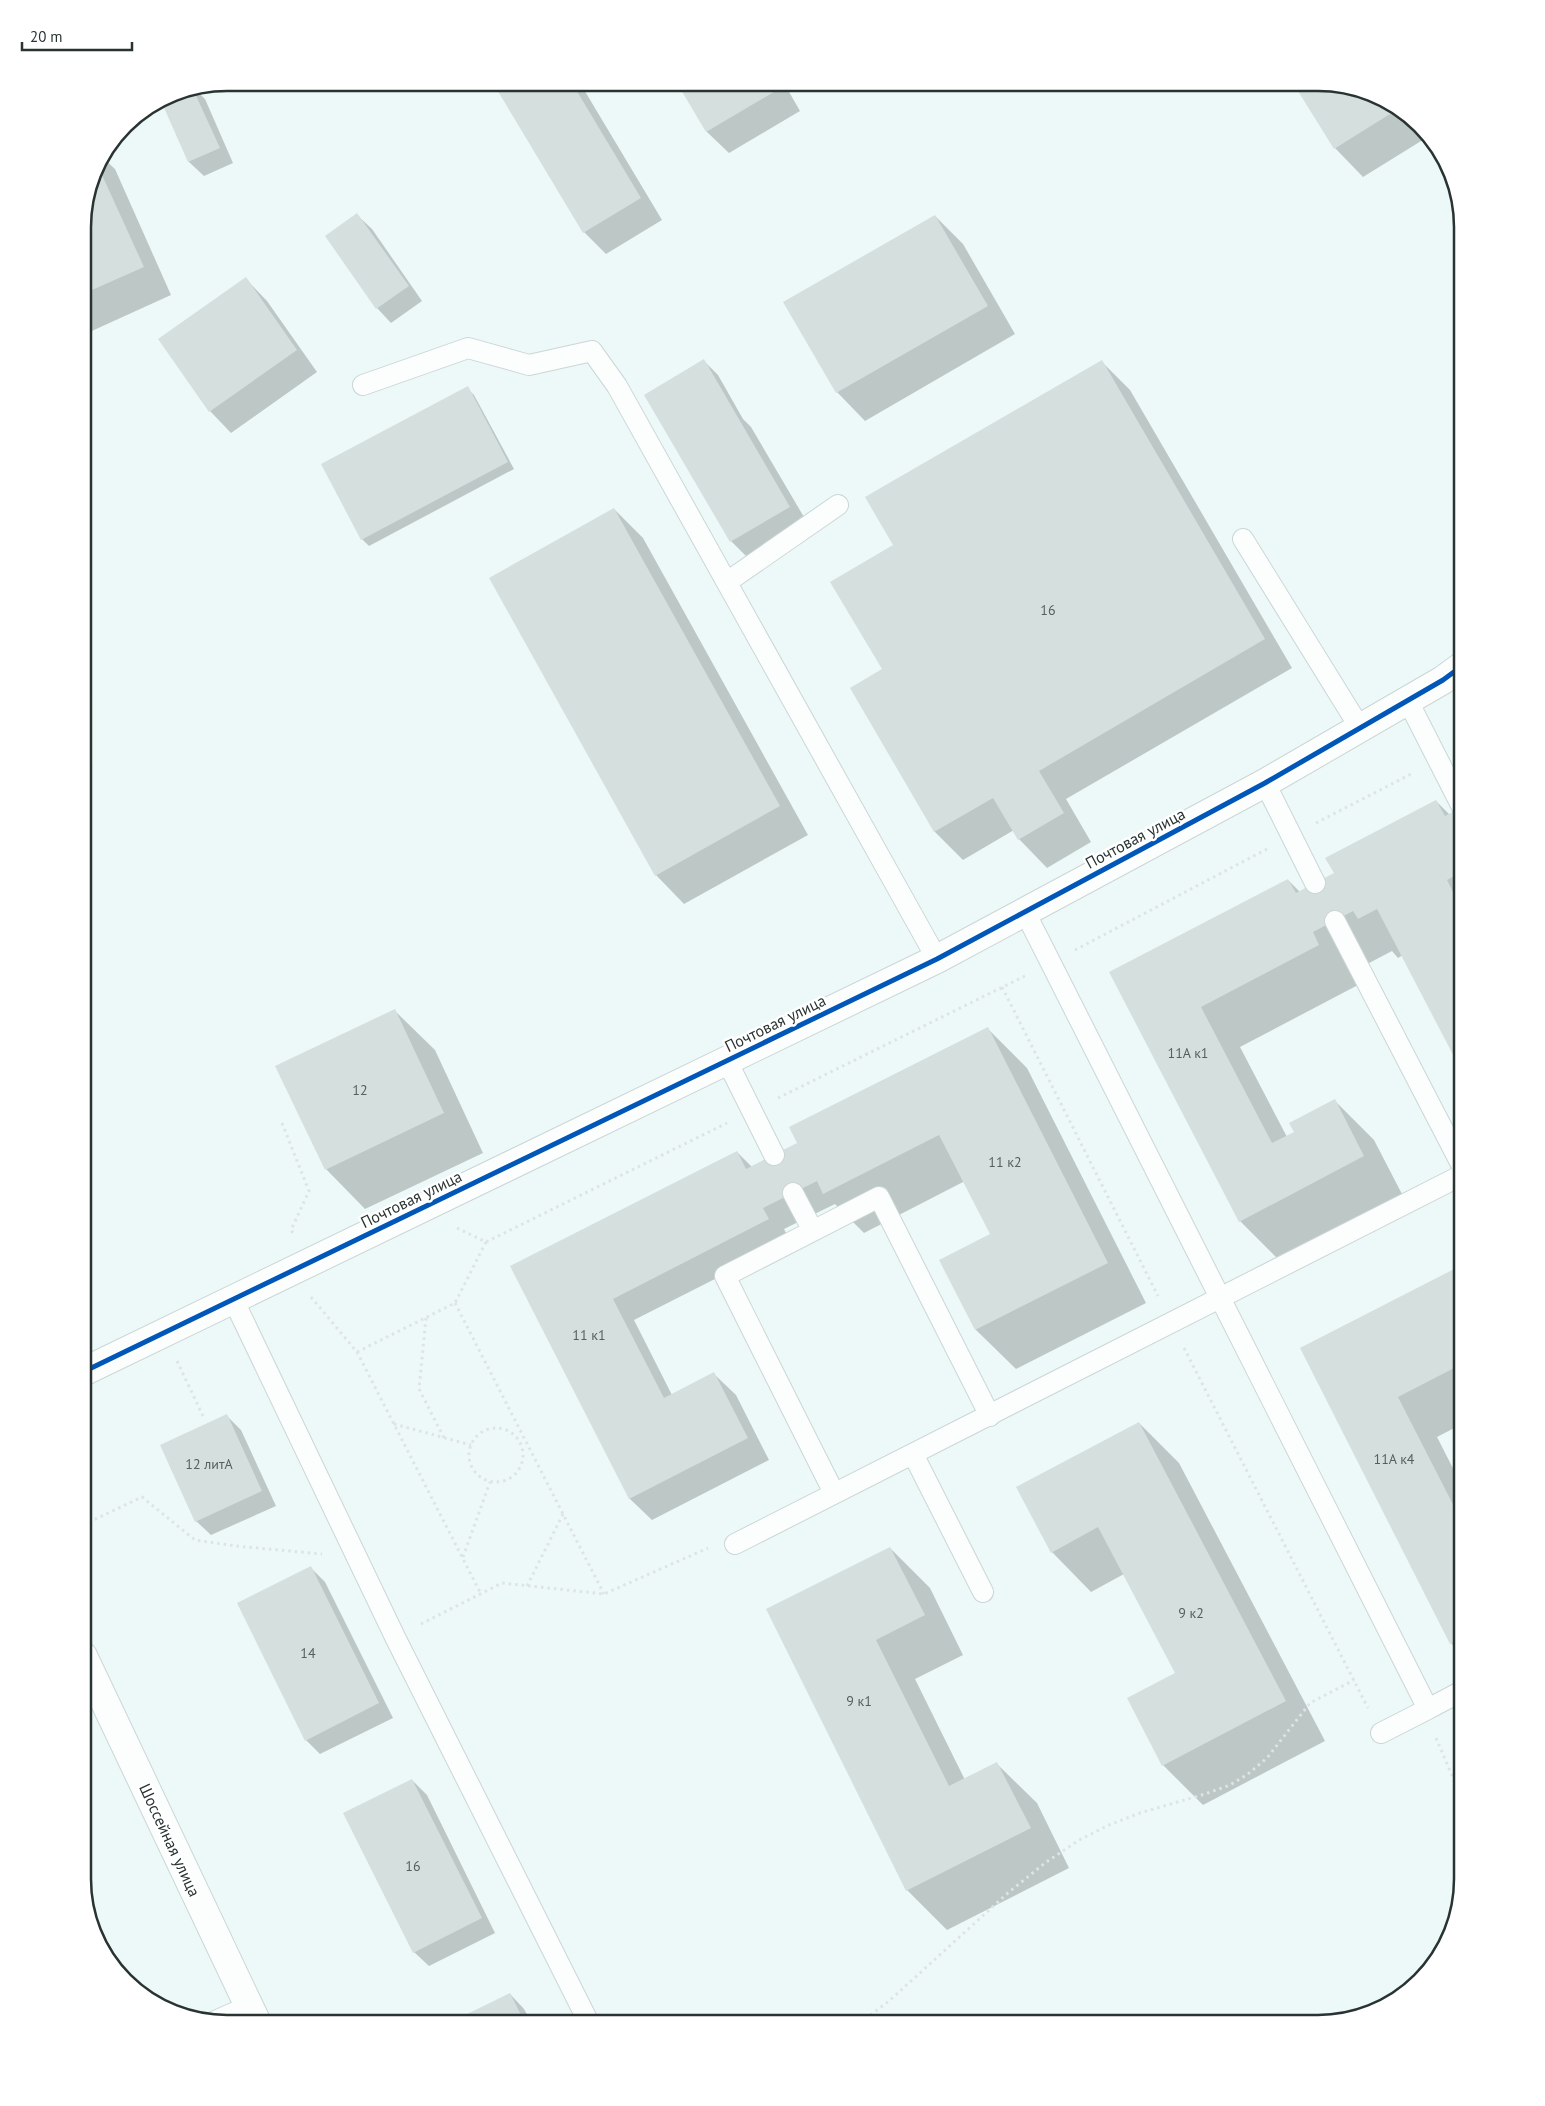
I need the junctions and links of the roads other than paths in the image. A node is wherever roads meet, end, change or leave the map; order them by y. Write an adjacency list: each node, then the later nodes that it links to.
1 (363, 385): 4 (lane)
2 (838, 505): 4 (lane)
3 (1243, 539): 7 (lane)
4 (727, 582): 13 (lane)
5 (1454, 672): 6 (street, Почтовая улица)
6 (1408, 700): 7 (street, Почтовая улица); 9 (lane)
7 (1360, 728): 8 (street, Почтовая улица)
8 (1264, 783): 10 (lane); 11 (street, Почтовая улица)
9 (1454, 791)
10 (1315, 883)
11 (1025, 912): 13 (street, Почтовая улица); 20 (lane)
12 (1335, 921): 15 (lane)
13 (937, 959): 14 (street, Почтовая улица)
14 (727, 1060): 16 (lane); 21 (street, Почтовая улица)
15 (1454, 1151)
16 (774, 1155)
17 (1454, 1178): 20 (lane)
18 (793, 1193): 19 (lane)
19 (813, 1231): 23 (lane); 25 (lane)
20 (1220, 1297): 23 (lane); 30 (lane)
21 (233, 1299): 22 (street, Почтовая улица); 33 (lane)
22 (91, 1368)
23 (990, 1416): 24 (lane)
24 (913, 1454): 25 (lane); 27 (lane)
25 (834, 1493): 26 (lane)
26 (735, 1544)
27 (983, 1592)
28 (91, 1675): 32 (street, Шоссейная улица)
29 (1454, 1695): 30 (lane)
30 (1428, 1709): 31 (lane)
31 (1381, 1733)
32 (253, 2014)
33 (585, 2014)

